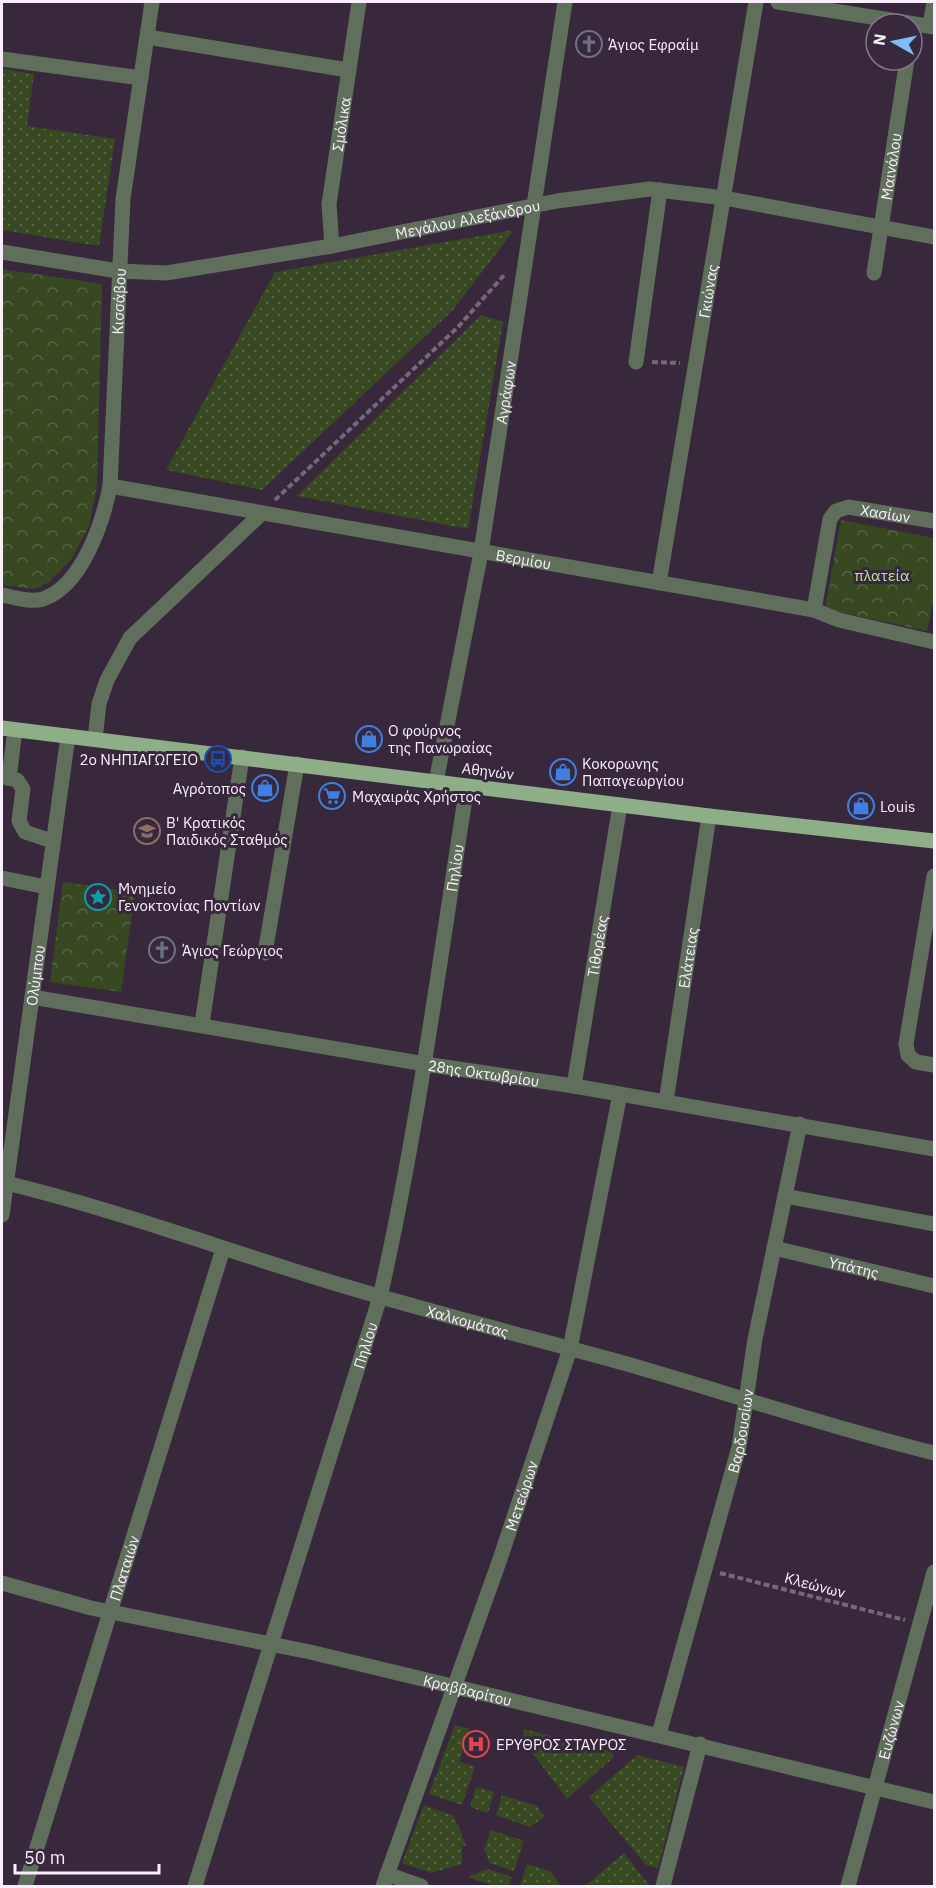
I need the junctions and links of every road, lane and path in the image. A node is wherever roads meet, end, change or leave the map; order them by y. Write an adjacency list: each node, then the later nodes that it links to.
1 (152, 2): 9 (street, Κισσάβου)
2 (359, 2): 11 (street, Σμόλικα)
3 (565, 2): 16 (street, Αγράφων)
4 (756, 2): 15 (street, Γκιώνας)
5 (778, 2): 7 (street)
6 (934, 2): 8 (street)
7 (864, 18)
8 (932, 27)
9 (147, 37): 11 (street); 13 (street, Κισσάβου)
10 (2, 59): 13 (street)
11 (348, 69): 19 (street, Σμόλικα)
12 (905, 72): 17 (street, Μαινάλου)
13 (141, 78): 22 (street, Κισσάβου)
14 (660, 190): 15 (street, Μεγάλου Αλεξάνδρου); 16 (street, Μεγάλου Αλεξάνδρου); 24 (street)
15 (724, 198): 17 (street, Μεγάλου Αλεξάνδρου); 25 (street, Γκιώνας)
16 (534, 206): 19 (street, Μεγάλου Αλεξάνδρου); 20 (street, Αγράφων)
17 (881, 227): 18 (street, Μεγάλου Αλεξάνδρου); 23 (street, Μαινάλου)
18 (934, 237)
19 (332, 246): 22 (street, Μεγάλου Αλεξάνδρου)
20 (527, 250): 27 (path); 29 (street, Αγράφων)
21 (2, 252): 22 (street, Μεγάλου Αλεξάνδρου)
22 (118, 271): 26 (street, Κισσάβου)
23 (874, 273)
24 (636, 362): 25 (path)
25 (695, 364): 30 (street, Γκιώνας)
26 (110, 486): 27 (street, Βερμίου); 31 (street, Κισσάβου)
27 (262, 513): 29 (street, Βερμίου); 36 (street)
28 (934, 521): 32 (street, Χασίων)
29 (481, 552): 30 (street, Βερμίου); 40 (street, Αγράφων)
30 (658, 583): 32 (street, Βερμίου)
31 (2, 595)
32 (814, 610): 33 (street, Βερμίου)
33 (933, 642)
34 (8, 729): 35 (main road, Αθηνών); 39 (street)
35 (68, 736): 36 (main road, Αθηνών); 44 (street, Ολύμπου)
36 (95, 739): 37 (main road, Αθηνών)
37 (242, 757): 38 (main road, Αθηνών); 51 (street)
38 (297, 764): 40 (main road, Αθηνών); 49 (street)
39 (5, 777): 44 (street)
40 (436, 782): 41 (main road, Αθηνών)
41 (467, 786): 42 (main road, Αθηνών); 52 (street, Πηλίου)
42 (620, 805): 43 (main road, Αθηνών); 54 (street, Τιθορέας)
43 (709, 816): 45 (main road, Αθηνών); 56 (street, Ελάτειας)
44 (52, 841): 48 (street, Ολύμπου)
45 (934, 841)
46 (934, 876): 53 (street)
47 (2, 878): 48 (street)
48 (46, 887): 50 (street, Ολύμπου)
49 (266, 953)
50 (32, 997): 51 (street, 28ης Οκτωβρίου); 59 (street, Ολύμπου)
51 (202, 1024): 52 (street, 28ης Οκτωβρίου)
52 (424, 1064): 54 (street, 28ης Οκτωβρίου); 66 (street, Πηλίου)
53 (934, 1065)
54 (574, 1086): 55 (street, 28ης Οκτωβρίου)
55 (620, 1094): 56 (street, 28ης Οκτωβρίου); 67 (street, Μετεώρων)
56 (666, 1102): 57 (street, 28ης Οκτωβρίου)
57 (800, 1124): 58 (street, 28ης Οκτωβρίου); 60 (street, Βαρδουσίων)
58 (934, 1149)
59 (4, 1183): 61 (street, Ολύμπου); 64 (street, Χαλκομάτας)
60 (785, 1196): 62 (street); 63 (street, Βαρδουσίων)
61 (2, 1215)
62 (934, 1224)
63 (774, 1248): 65 (street, Υπάτης); 68 (street, Βαρδουσίων)
64 (223, 1249): 66 (street, Χαλκομάτας); 73 (street, Πλαταιών)
65 (934, 1286)
66 (380, 1297): 67 (street, Χαλκομάτας); 75 (street, Πηλίου)
67 (570, 1349): 68 (street, Χαλκομάτας); 76 (street, Μετεώρων)
68 (746, 1400): 69 (street, Χαλκομάτας); 70 (street, Βαρδουσίων)
69 (934, 1453)
70 (705, 1570): 74 (path, Κλεώνων); 77 (street, Βαρδουσίων)
71 (934, 1572): 74 (street, Ευζώνων)
72 (2, 1583): 73 (street, Κραββαρίτου)
73 (111, 1612): 75 (street, Κραββαρίτου); 82 (street, Πλαταιών)
74 (920, 1623): 79 (street, Ευζώνων)
75 (273, 1644): 76 (street, Κραββαρίτου); 83 (street, Πηλίου)
76 (455, 1687): 77 (street, Κραββαρίτου); 81 (street, Μετεώρων)
77 (659, 1734): 78 (street, Κραββαρίτου)
78 (700, 1744): 79 (street, Κραββαρίτου); 85 (street)
79 (877, 1788): 80 (street, Κραββαρίτου); 86 (street, Ευζώνων)
80 (934, 1802)
81 (385, 1880): 84 (street)
82 (25, 1887)
83 (195, 1887)
84 (421, 1887)
85 (663, 1887)
86 (848, 1887)

